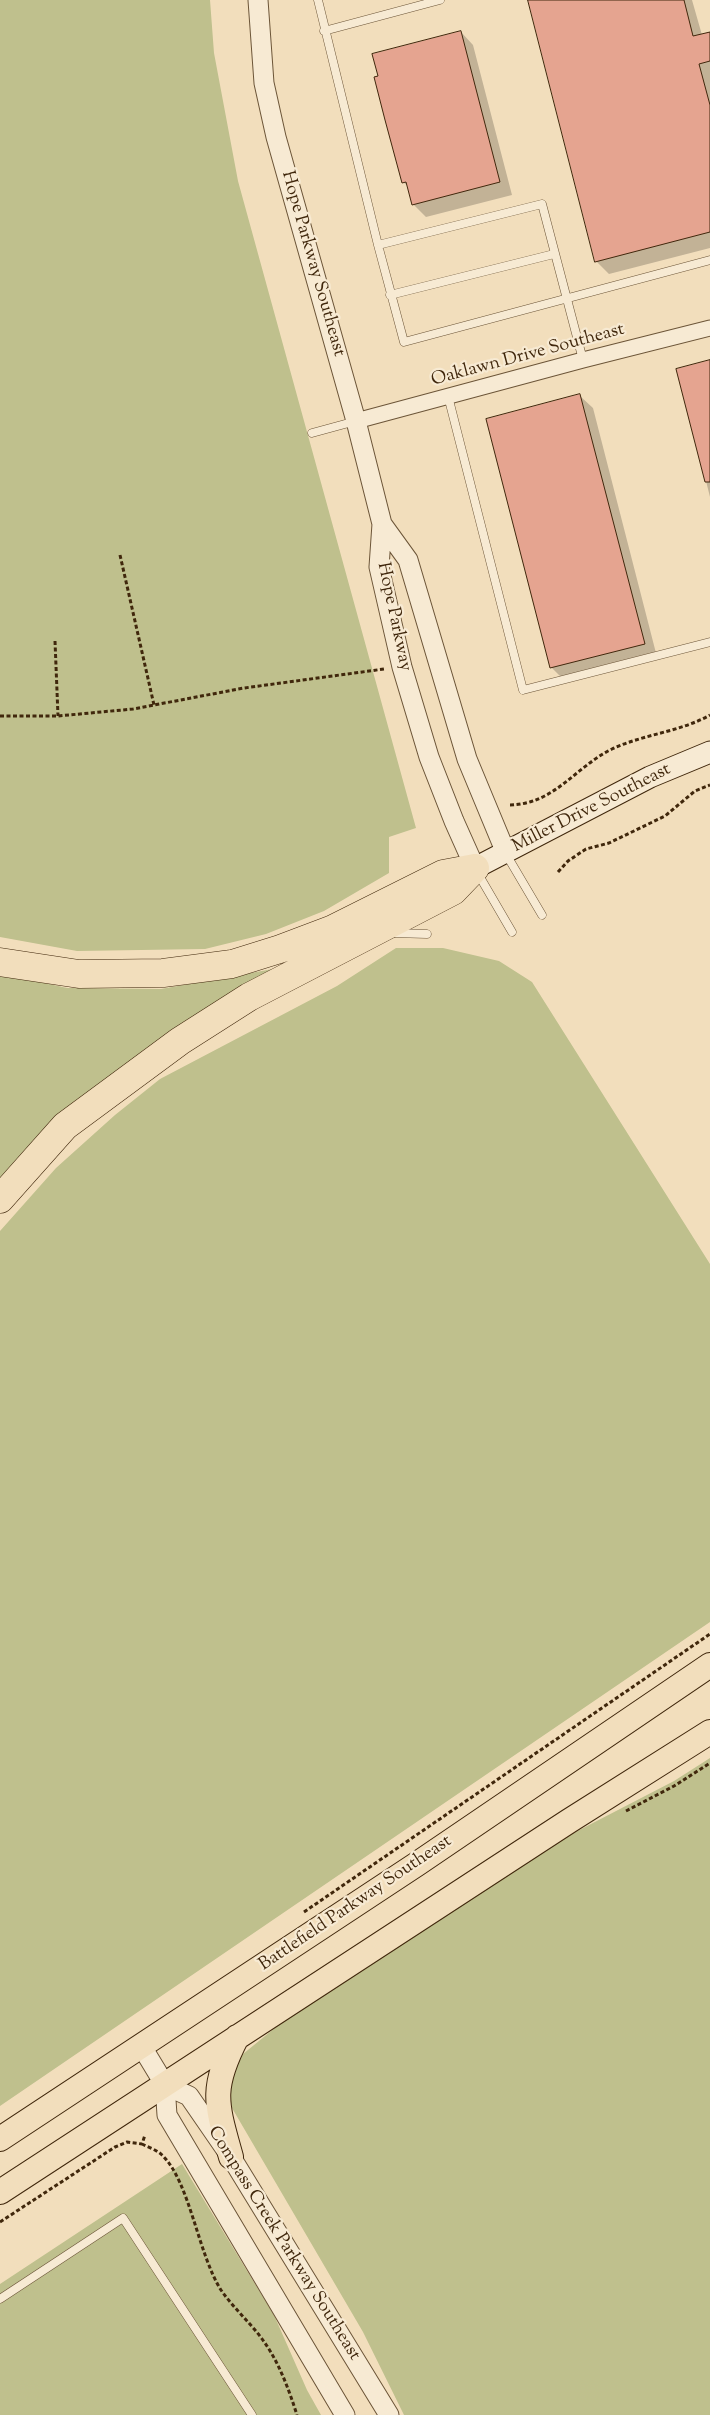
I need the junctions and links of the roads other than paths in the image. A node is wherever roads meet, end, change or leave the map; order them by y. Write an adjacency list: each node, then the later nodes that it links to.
1 (258, 0): 13 (street, Hope Parkway Southeast)
2 (318, 0): 4 (lane)
3 (440, 0): 4 (lane)
4 (324, 31): 5 (lane)
5 (378, 245): 6 (lane); 8 (lane)
6 (554, 254): 8 (lane); 9 (lane)
7 (710, 260): 9 (lane)
8 (390, 295): 9 (lane)
9 (566, 300): 11 (lane)
10 (710, 328): 11 (street, Oaklawn Drive Southeast)
11 (583, 360): 12 (street, Oaklawn Drive Southeast)
12 (448, 396): 13 (street, Oaklawn Drive Southeast); 16 (lane)
13 (356, 421): 14 (lane); 15 (street, Hope Parkway Southeast)
14 (312, 433)
15 (382, 524): 18 (street, Hope Parkway); 19 (street, Hope Parkway)
16 (710, 642)
17 (710, 752): 18 (main road, Miller Drive Southeast)
18 (506, 853): 19 (main road, Miller Drive Southeast); 20 (lane, Hope Parkway)
19 (475, 868): 21 (lane, Hope Parkway); 23 (highway); 24 (highway)
20 (542, 915)
21 (512, 932)
22 (427, 934): 23 (lane)
23 (364, 937): 25 (highway)
24 (0, 962)
25 (0, 1199)
26 (710, 1665): 29 (main road, Battlefield Parkway Southeast)
27 (710, 1732): 28 (main road)
28 (237, 2036): 30 (main road); 32 (main road)
29 (142, 2047): 30 (street, Compass Creek Parkway Southeast); 31 (main road, Battlefield Parkway Southeast)
30 (165, 2085): 32 (street, Compass Creek Parkway Southeast); 33 (main road); 36 (street, Compass Creek Parkway Southeast)
31 (0, 2139)
32 (232, 2157): 37 (street, Compass Creek Parkway Southeast)
33 (0, 2192)
34 (0, 2299): 35 (lane)
35 (252, 2415)
36 (345, 2415)
37 (389, 2415)

